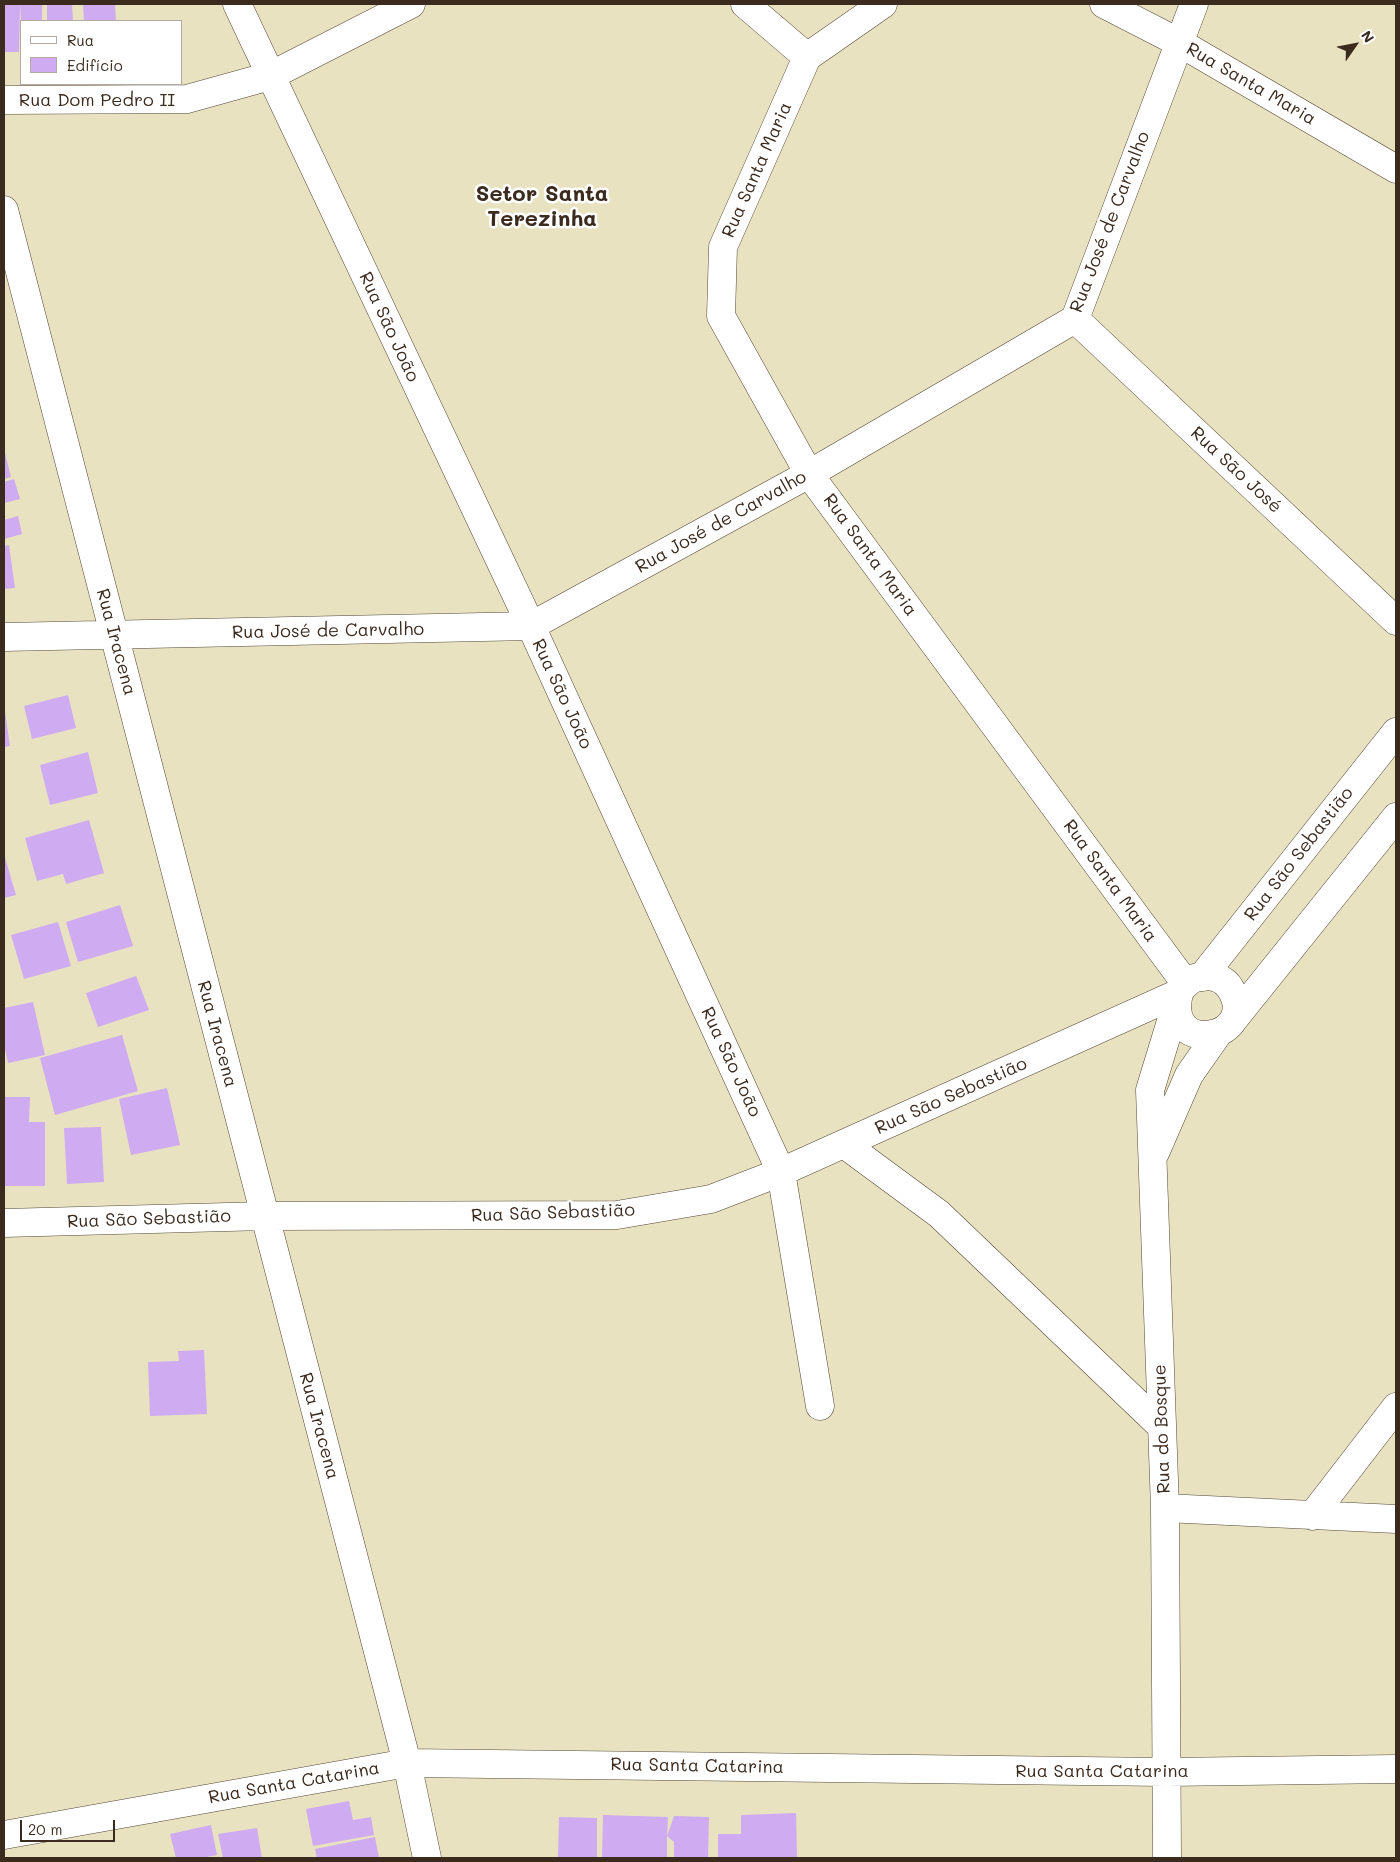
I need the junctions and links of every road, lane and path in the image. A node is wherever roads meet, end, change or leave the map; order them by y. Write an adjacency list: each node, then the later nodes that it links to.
1 (237, 4): 9 (street, Rua São João)
2 (410, 4): 9 (street, Rua Dom Pedro II)
3 (745, 4): 8 (street)
4 (883, 4): 8 (street)
5 (1104, 4): 7 (street, Rua Santa Maria)
6 (1194, 4): 7 (street, Rua José de Carvalho)
7 (1180, 43): 11 (street, Rua Santa Maria); 13 (street, Rua José de Carvalho)
8 (806, 57): 14 (street, Rua Santa Maria)
9 (270, 76): 10 (street, Rua Dom Pedro II); 16 (street, Rua São João)
10 (4, 100)
11 (1396, 169)
12 (4, 210): 17 (street, Rua Iracena)
13 (1075, 319): 14 (street, Rua José de Carvalho); 15 (street, Rua São José)
14 (809, 474): 16 (street, Rua José de Carvalho); 21 (street, Rua Santa Maria)
15 (1396, 622)
16 (531, 626): 17 (street, Rua José de Carvalho); 25 (street, Rua São João)
17 (114, 636): 18 (street, Rua José de Carvalho); 26 (street, Rua Iracena)
18 (4, 637)
19 (1396, 732): 21 (street, Rua São Sebastião)
20 (1396, 817): 22 (street)
21 (1186, 990): 22 (street); 22 (street); 23 (street, Rua São Sebastião); 24 (street, Rua do Bosque)
22 (1225, 1027): 24 (street)
23 (844, 1144): 25 (street, Rua São Sebastião); 30 (street)
24 (1152, 1158): 30 (street, Rua do Bosque)
25 (781, 1172): 26 (street, Rua São Sebastião); 28 (street, Rua São João)
26 (265, 1216): 27 (street, Rua São Sebastião); 34 (street, Rua Iracena)
27 (4, 1223)
28 (820, 1406)
29 (1396, 1407): 32 (street)
30 (1162, 1427): 31 (street, Rua do Bosque)
31 (1165, 1508): 32 (street); 36 (street, Rua do Bosque)
32 (1312, 1516): 33 (street)
33 (1396, 1519)
34 (407, 1763): 36 (street, Rua Santa Catarina); 37 (street, Rua Santa Catarina); 38 (street, Rua Iracena)
35 (1396, 1769): 36 (street, Rua Santa Catarina)
36 (1166, 1772): 39 (street, Rua do Bosque)
37 (4, 1835)
38 (427, 1858)
39 (1167, 1858)

